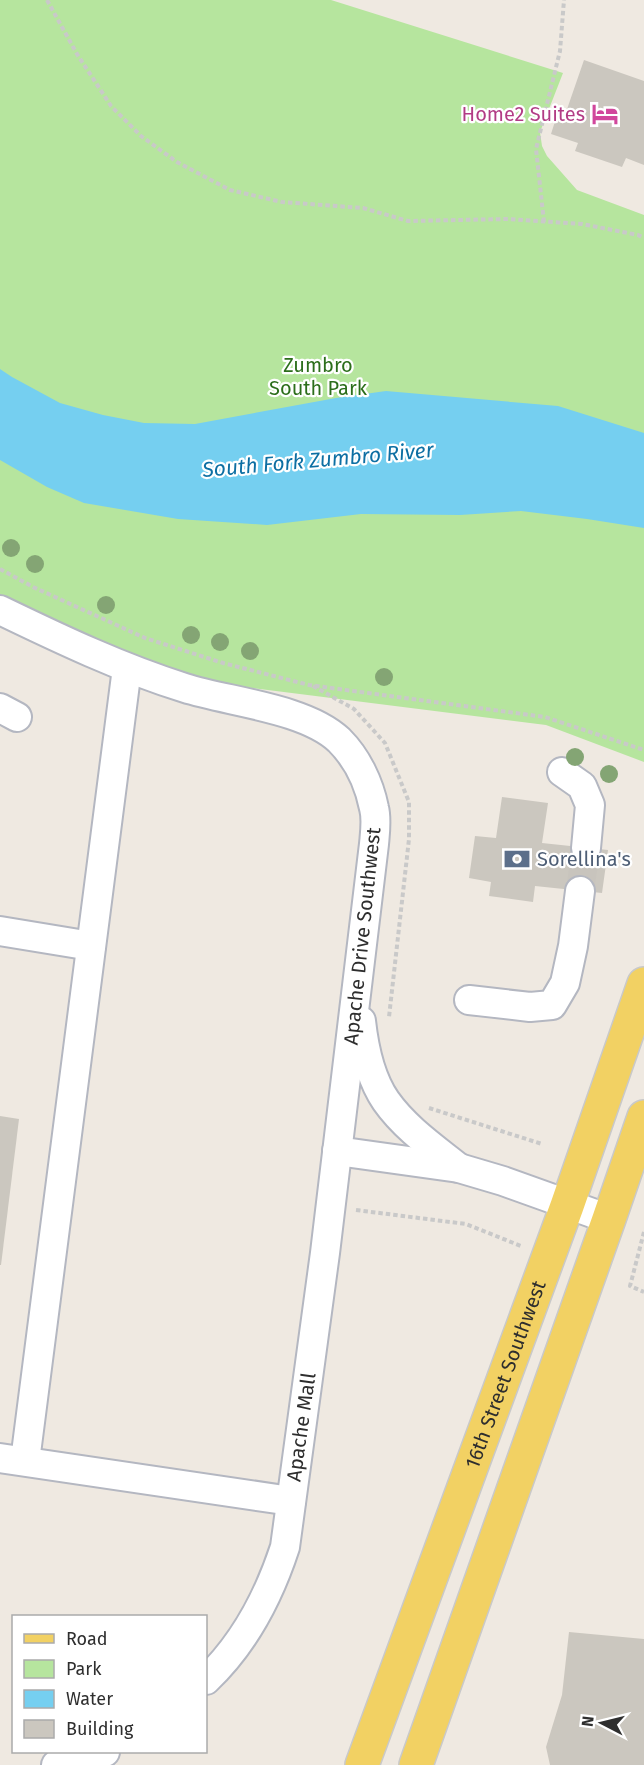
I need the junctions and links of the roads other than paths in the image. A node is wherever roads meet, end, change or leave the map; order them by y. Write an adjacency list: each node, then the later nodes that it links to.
1 (0, 610): 2 (street, Apache Drive Southwest)
2 (127, 668): 7 (street); 9 (street, Apache Drive Southwest)
3 (562, 772): 4 (street)
4 (585, 848)
5 (580, 891): 10 (street)
6 (0, 931): 7 (street)
7 (91, 946): 16 (street)
8 (644, 984): 14 (main road, 16th Street Southwest)
9 (357, 988): 12 (street, Apache Drive Southwest); 13 (street)
10 (469, 1000)
11 (644, 1117): 15 (main road)
12 (337, 1151): 13 (street); 17 (street, Apache Mall)
13 (459, 1168): 14 (street)
14 (567, 1206): 15 (street); 21 (main road, 16th Street Southwest)
15 (609, 1219): 22 (main road)
16 (12, 1460): 17 (street)
17 (291, 1501): 18 (street, Apache Mall)
18 (207, 1679)
19 (102, 1753): 20 (street)
20 (56, 1765)
21 (362, 1765)
22 (416, 1765)

